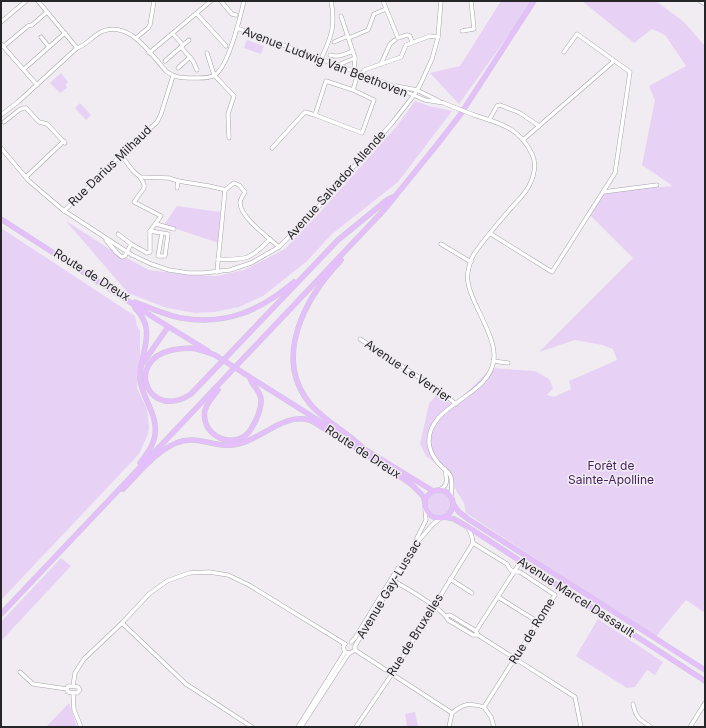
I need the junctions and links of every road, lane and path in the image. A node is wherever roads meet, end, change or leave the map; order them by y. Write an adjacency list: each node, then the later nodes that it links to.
1 (26, 1): 19 (street)
2 (38, 1): 15 (street)
3 (154, 1): 27 (street)
4 (211, 1): 16 (street)
5 (221, 1): 17 (street)
6 (244, 1): 20 (street)
7 (331, 1): 44 (street)
8 (383, 1): 14 (street)
9 (441, 1): 26 (street, Avenue Salvador Allende)
10 (471, 1): 21 (street)
11 (534, 1): 81 (main road)
12 (700, 1): 13 (street)
13 (705, 4)
14 (386, 9): 25 (street); 31 (street)
15 (47, 12): 22 (street); 32 (street)
16 (197, 14): 23 (street); 34 (street)
17 (236, 15)
18 (341, 16): 25 (street)
19 (1, 22)
20 (237, 28): 44 (street, Avenue Ludwig Van Beethoven); 53 (street)
21 (462, 31)
22 (65, 33): 35 (street); 36 (street)
23 (173, 34): 33 (street); 39 (street)
24 (41, 37): 35 (street)
25 (349, 37): 30 (street); 37 (street)
26 (438, 37): 31 (street); 58 (street, Avenue Salvador Allende)
27 (136, 38): 36 (street); 39 (street)
28 (189, 40): 33 (street)
29 (395, 40): 47 (street)
30 (334, 42)
31 (412, 42): 47 (street)
32 (3, 45): 50 (street)
33 (182, 46): 42 (street); 45 (street)
34 (226, 46)
35 (49, 47): 50 (street)
36 (77, 48): 56 (street)
37 (353, 51): 41 (street); 43 (street)
38 (564, 52): 46 (street)
39 (149, 53): 54 (street)
40 (207, 53): 53 (street)
41 (330, 55)
42 (190, 58): 49 (street); 51 (street)
43 (356, 58): 48 (street); 52 (street)
44 (321, 59): 48 (street, Avenue Ludwig Van Beethoven)
45 (165, 61)
46 (614, 62): 66 (street); 79 (street)
47 (380, 64): 52 (street)
48 (338, 65): 52 (street, Avenue Ludwig Van Beethoven)
49 (178, 68)
50 (24, 69): 56 (street)
51 (197, 70)
52 (358, 73): 55 (street, Avenue Ludwig Van Beethoven); 57 (street)
53 (214, 75): 54 (street); 67 (street)
54 (173, 76): 71 (street, Rue Darius Milhaud)
55 (388, 84): 58 (street); 59 (street, Avenue Ludwig Van Beethoven)
56 (37, 85): 60 (street)
57 (353, 90): 64 (street); 64 (street)
58 (417, 90): 59 (street, Avenue Salvador Allende); 61 (street)
59 (414, 95): 61 (street, Avenue Ludwig Van Beethoven); 94 (street, Avenue Salvador Allende)
60 (18, 102): 62 (street); 63 (street)
61 (445, 104): 65 (street, bridge)
62 (23, 108): 63 (street); 72 (street)
63 (1, 115)
64 (315, 115): 70 (street)
65 (489, 120): 66 (street); 68 (street)
66 (539, 126): 68 (street)
67 (229, 138)
68 (524, 139): 89 (street)
69 (1, 148): 72 (street, Avenue Salvador Allende)
70 (272, 148)
71 (121, 155): 73 (street); 82 (street, Rue Darius Milhaud)
72 (26, 177): 82 (street, Avenue Salvador Allende)
73 (140, 177): 74 (street); 84 (street)
74 (178, 181): 76 (street); 77 (street)
75 (657, 185): 79 (street)
76 (177, 188)
77 (219, 189): 78 (street); 80 (street)
78 (225, 190): 91 (street); 97 (street)
79 (603, 192): 89 (street)
80 (219, 194)
81 (396, 195): 96 (main road); 100 (main road)
82 (64, 211): 90 (street, Avenue Salvador Allende)
83 (1, 218): 101 (main road, Route de Dreux); 102 (main road, Route de Dreux)
84 (156, 224): 85 (street); 86 (street)
85 (174, 229)
86 (150, 231): 87 (street); 92 (street)
87 (162, 233): 87 (street)
88 (118, 234): 92 (street)
89 (491, 234): 98 (street)
90 (104, 238): 95 (street, Avenue Salvador Allende); 95 (street)
91 (270, 239): 94 (street); 97 (street)
92 (131, 244): 95 (street)
93 (441, 244): 98 (street)
94 (279, 247): 99 (street, Avenue Salvador Allende)
95 (127, 251): 99 (street, Avenue Salvador Allende)
96 (345, 251): 113 (main road); 116 (main road)
97 (218, 259): 99 (street)
98 (471, 262): 108 (street)
99 (217, 272)
100 (306, 272): 102 (main road); 107 (main road)
101 (123, 298): 103 (main road, Route de Dreux); 110 (main road)
102 (135, 302): 104 (main road, Route de Dreux)
103 (168, 327): 104 (main road); 105 (main road, Route de Dreux); 110 (main road)
104 (174, 327): 105 (main road, Route de Dreux)
105 (183, 335): 107 (main road, Route de Dreux)
106 (360, 339): 114 (street, Avenue Le Verrier)
107 (215, 355): 111 (main road, Route de Dreux, bridge)
108 (494, 361): 109 (street); 114 (street)
109 (508, 363)
110 (142, 366): 118 (main road)
111 (247, 376): 112 (main road, Route de Dreux); 113 (main road)
112 (256, 381): 115 (main road, Route de Dreux); 116 (main road, Route de Dreux)
113 (220, 383): 118 (main road)
114 (456, 404): 117 (street)
115 (338, 436): 121 (main road); 123 (main road, Route de Dreux)
116 (362, 448): 120 (main road, Route de Dreux)
117 (444, 469): 119 (street); 122 (street)
118 (127, 481): 121 (main road)
119 (440, 490): 120 (main road); 122 (main road)
120 (433, 491): 123 (main road)
121 (111, 498): 135 (main road)
122 (453, 501): 125 (main road); 145 (main road, Avenue Marcel Dassault)
123 (425, 502): 124 (main road)
124 (426, 509): 125 (main road); 139 (street, Avenue Gay-Lussac)
125 (443, 518): 126 (main road, Avenue Marcel Dassault); 131 (street, Avenue Gay-Lussac)
126 (468, 527): 127 (street); 128 (main road, Avenue Marcel Dassault)
127 (473, 543): 129 (street); 130 (street, Rue de Bruxelles)
128 (521, 561): 129 (street); 148 (main road, Avenue Marcel Dassault)
129 (513, 572): 133 (street); 136 (street, Rue de Rome)
130 (450, 579): 132 (street); 134 (street, Rue de Bruxelles)
131 (394, 580): 134 (street); 141 (street, Avenue Gay-Lussac)
132 (472, 593)
133 (498, 597): 136 (street); 138 (street)
134 (434, 606): 138 (street); 147 (street, Rue de Bruxelles)
135 (1, 614)
136 (538, 622): 144 (street, Rue de Rome)
137 (122, 623): 140 (street); 149 (street); 157 (street)
138 (477, 633): 144 (street)
139 (351, 642): 140 (street); 141 (street)
140 (345, 644): 143 (street)
141 (355, 646): 142 (street)
142 (355, 650): 143 (street); 147 (street)
143 (347, 653): 158 (street); 159 (street)
144 (515, 658): 154 (street, Rue de Rome); 163 (street)
145 (705, 670)
146 (20, 672): 150 (street)
147 (391, 674): 155 (street); 160 (street, Rue de Bruxelles)
148 (705, 681)
149 (73, 686): 150 (street); 151 (street)
150 (67, 689): 151 (street)
151 (72, 693): 156 (street)
152 (705, 703): 165 (street)
153 (633, 704): 164 (street)
154 (484, 707): 155 (street); 162 (street)
155 (452, 713): 161 (street)
156 (81, 727)
157 (252, 727)
158 (298, 727)
159 (302, 727)
160 (356, 727)
161 (450, 727)
162 (494, 727)
163 (581, 727)
164 (651, 727)
165 (690, 727)

